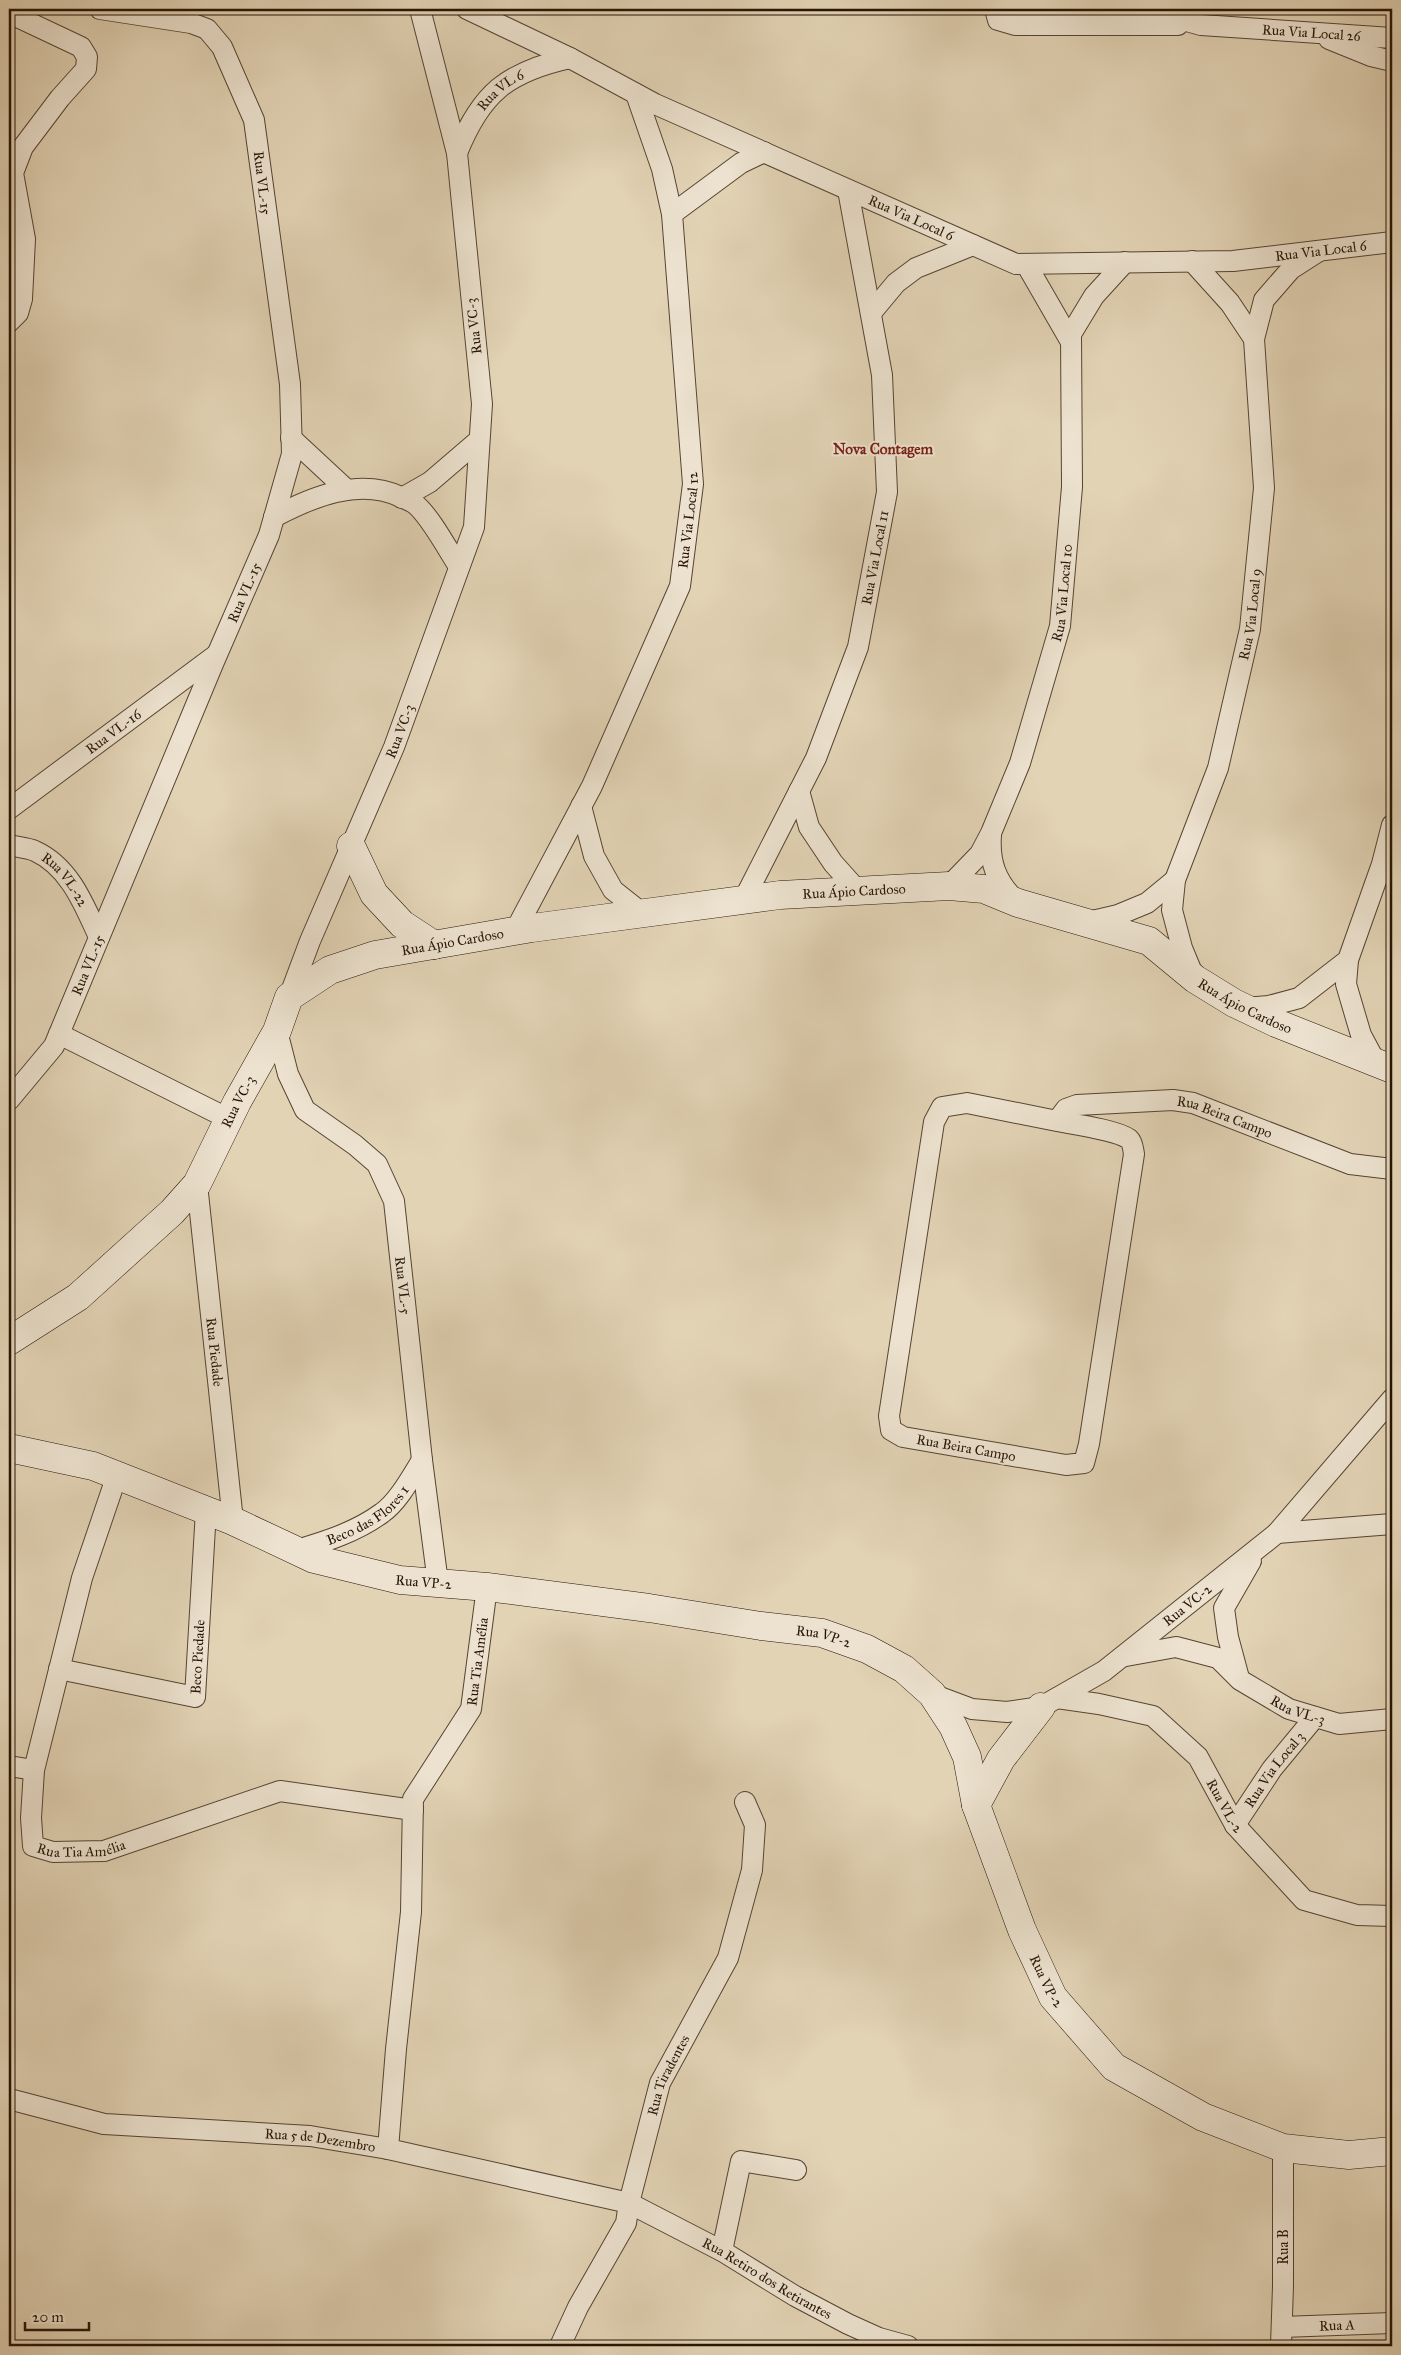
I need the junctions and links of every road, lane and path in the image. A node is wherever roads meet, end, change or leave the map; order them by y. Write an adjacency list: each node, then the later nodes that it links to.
1 (100, 9): 27 (street, Rua VL-15)
2 (420, 9): 14 (street, Rua VC-3)
3 (467, 9): 10 (street, Rua Via Local 6)
4 (995, 9): 7 (street)
5 (1144, 9): 7 (street, Rua Via Local 26)
6 (9, 13): 24 (street)
7 (1201, 25): 8 (street, Rua Via Local 26)
8 (1310, 32): 9 (street, Rua Via Local 26); 11 (street)
9 (1392, 38)
10 (570, 58): 12 (street, Rua Via Local 6); 14 (street, Rua VL 6)
11 (1392, 61)
12 (636, 94): 13 (street, Rua Via Local 6); 16 (street, Rua Via Local 12)
13 (764, 152): 15 (street, Rua Via Local 6); 16 (street)
14 (457, 153): 28 (street, Rua VC-3)
15 (848, 190): 17 (street, Rua Via Local 6); 23 (street, Rua Via Local 11)
16 (672, 214): 35 (street, Rua Via Local 12)
17 (973, 245): 22 (street, Rua Via Local 6); 23 (street)
18 (1388, 247): 19 (street, Rua Via Local 6)
19 (1323, 249): 20 (street, Rua Via Local 6); 25 (street, Rua Via Local 9)
20 (1192, 261): 21 (street, Rua Via Local 6); 25 (street, Rua Via Local 9)
21 (1125, 262): 22 (street, Rua Via Local 6); 26 (street, Rua Via Local 10)
22 (1026, 264): 26 (street, Rua Via Local 10)
23 (871, 313): 34 (street, Rua Via Local 11)
24 (9, 322)
25 (1254, 339): 41 (street, Rua Via Local 9)
26 (1071, 342): 38 (street, Rua Via Local 10)
27 (291, 438): 29 (street); 31 (street, Rua VL-15)
28 (479, 440): 30 (street); 32 (street, Rua VC-3)
29 (347, 490): 30 (street); 31 (street)
30 (402, 498): 32 (street)
31 (274, 517): 33 (street, Rua VL-15)
32 (459, 566): 40 (street, Rua VC-3)
33 (218, 653): 36 (street, Rua VL-16); 49 (street, Rua VL-15)
34 (799, 792): 43 (street); 44 (street, Rua Via Local 11)
35 (581, 806): 46 (street); 48 (street, Rua Via Local 12)
36 (9, 808)
37 (1392, 825): 51 (street)
38 (991, 833): 42 (street, Rua Via Local 10); 45 (street, Rua Via Local 10)
39 (9, 845): 49 (street, Rua VL-22)
40 (351, 846): 50 (street); 53 (street, Rua VC-3)
41 (1175, 880): 47 (street, Rua Via Local 9); 52 (street, Rua Via Local 9)
42 (949, 886): 43 (street, Rua Ápio Cardoso); 45 (street, Rua Ápio Cardoso)
43 (858, 890): 44 (street, Rua Ápio Cardoso)
44 (744, 900): 46 (street, Rua Ápio Cardoso)
45 (1018, 903): 47 (street, Rua Ápio Cardoso)
46 (642, 913): 48 (street, Rua Ápio Cardoso)
47 (1086, 922): 52 (street, Rua Ápio Cardoso)
48 (514, 931): 50 (street, Rua Ápio Cardoso)
49 (99, 937): 56 (street, Rua VL-15)
50 (434, 945): 53 (street, Rua Ápio Cardoso)
51 (1348, 960): 54 (street); 57 (street)
52 (1195, 979): 54 (street, Rua Ápio Cardoso)
53 (289, 997): 55 (street, Rua VC-3)
54 (1245, 1008): 57 (street, Rua Ápio Cardoso)
55 (277, 1031): 59 (street, Rua VC-3); 66 (street, Rua VL-5)
56 (59, 1034): 58 (street, Rua VL-15); 59 (street)
57 (1384, 1066)
58 (9, 1100)
59 (229, 1119): 62 (street, Rua VC-3)
60 (1057, 1121): 60 (street, Rua Beira Campo); 61 (street, Rua Beira Campo)
61 (1392, 1169)
62 (197, 1184): 63 (street, Rua VC-3); 69 (street, Rua Piedade)
63 (9, 1341)
64 (1392, 1399): 71 (street, Rua VC-2)
65 (9, 1448): 67 (street, Rua VP-2)
66 (422, 1460): 72 (street, Beco das Flores 1); 74 (street, Rua VL-5)
67 (117, 1475): 68 (street, Rua VP-2); 77 (street, Rua Tia Amélia)
68 (206, 1510): 69 (street, Rua VP-2); 77 (street, Beco Piedade)
69 (233, 1521): 72 (street, Rua VP-2)
70 (1392, 1524): 71 (street)
71 (1277, 1533): 73 (street, Rua VC-2)
72 (297, 1550): 74 (street, Rua VP-2)
73 (1255, 1553): 76 (street, Rua VC-2); 78 (street)
74 (438, 1583): 75 (street, Rua VP-2)
75 (487, 1586): 79 (street, Rua VP-2); 87 (street, Rua Tia Amélia)
76 (1122, 1657): 78 (street, Rua VL-3); 80 (street, Rua VC-2)
77 (59, 1669): 84 (street, Rua Tia Amélia)
78 (1240, 1680): 81 (street, Rua VL-3)
79 (932, 1694): 80 (street, Rua VC-2); 86 (street, Rua VP-2)
80 (1049, 1702): 86 (street); 88 (street, Rua VL-2)
81 (1315, 1717): 82 (street, Rua VL-3); 88 (street, Rua Via Local 3)
82 (1392, 1719)
83 (9, 1766): 84 (street)
84 (34, 1770): 87 (street, Rua Tia Amélia)
85 (745, 1802): 95 (street, Rua Tiradentes)
86 (976, 1805): 91 (street, Rua VP-2)
87 (413, 1810): 92 (street, Rua Tia Amélia)
88 (1235, 1825): 89 (street, Rua VL-2)
89 (1392, 1916)
90 (9, 2099): 92 (street, Rua 5 de Dezembro)
91 (1283, 2148): 93 (street, Rua VP-2); 98 (street, Rua B)
92 (388, 2149): 95 (street, Rua 5 de Dezembro)
93 (1392, 2151)
94 (796, 2170): 96 (street)
95 (629, 2203): 96 (street, Rua Retiro dos Retirantes); 99 (street, Rua Tiradentes)
96 (722, 2251): 100 (street, Rua Retiro dos Retirantes)
97 (1392, 2323): 98 (street, Rua A)
98 (1281, 2337)
99 (560, 2346)
100 (908, 2346)

